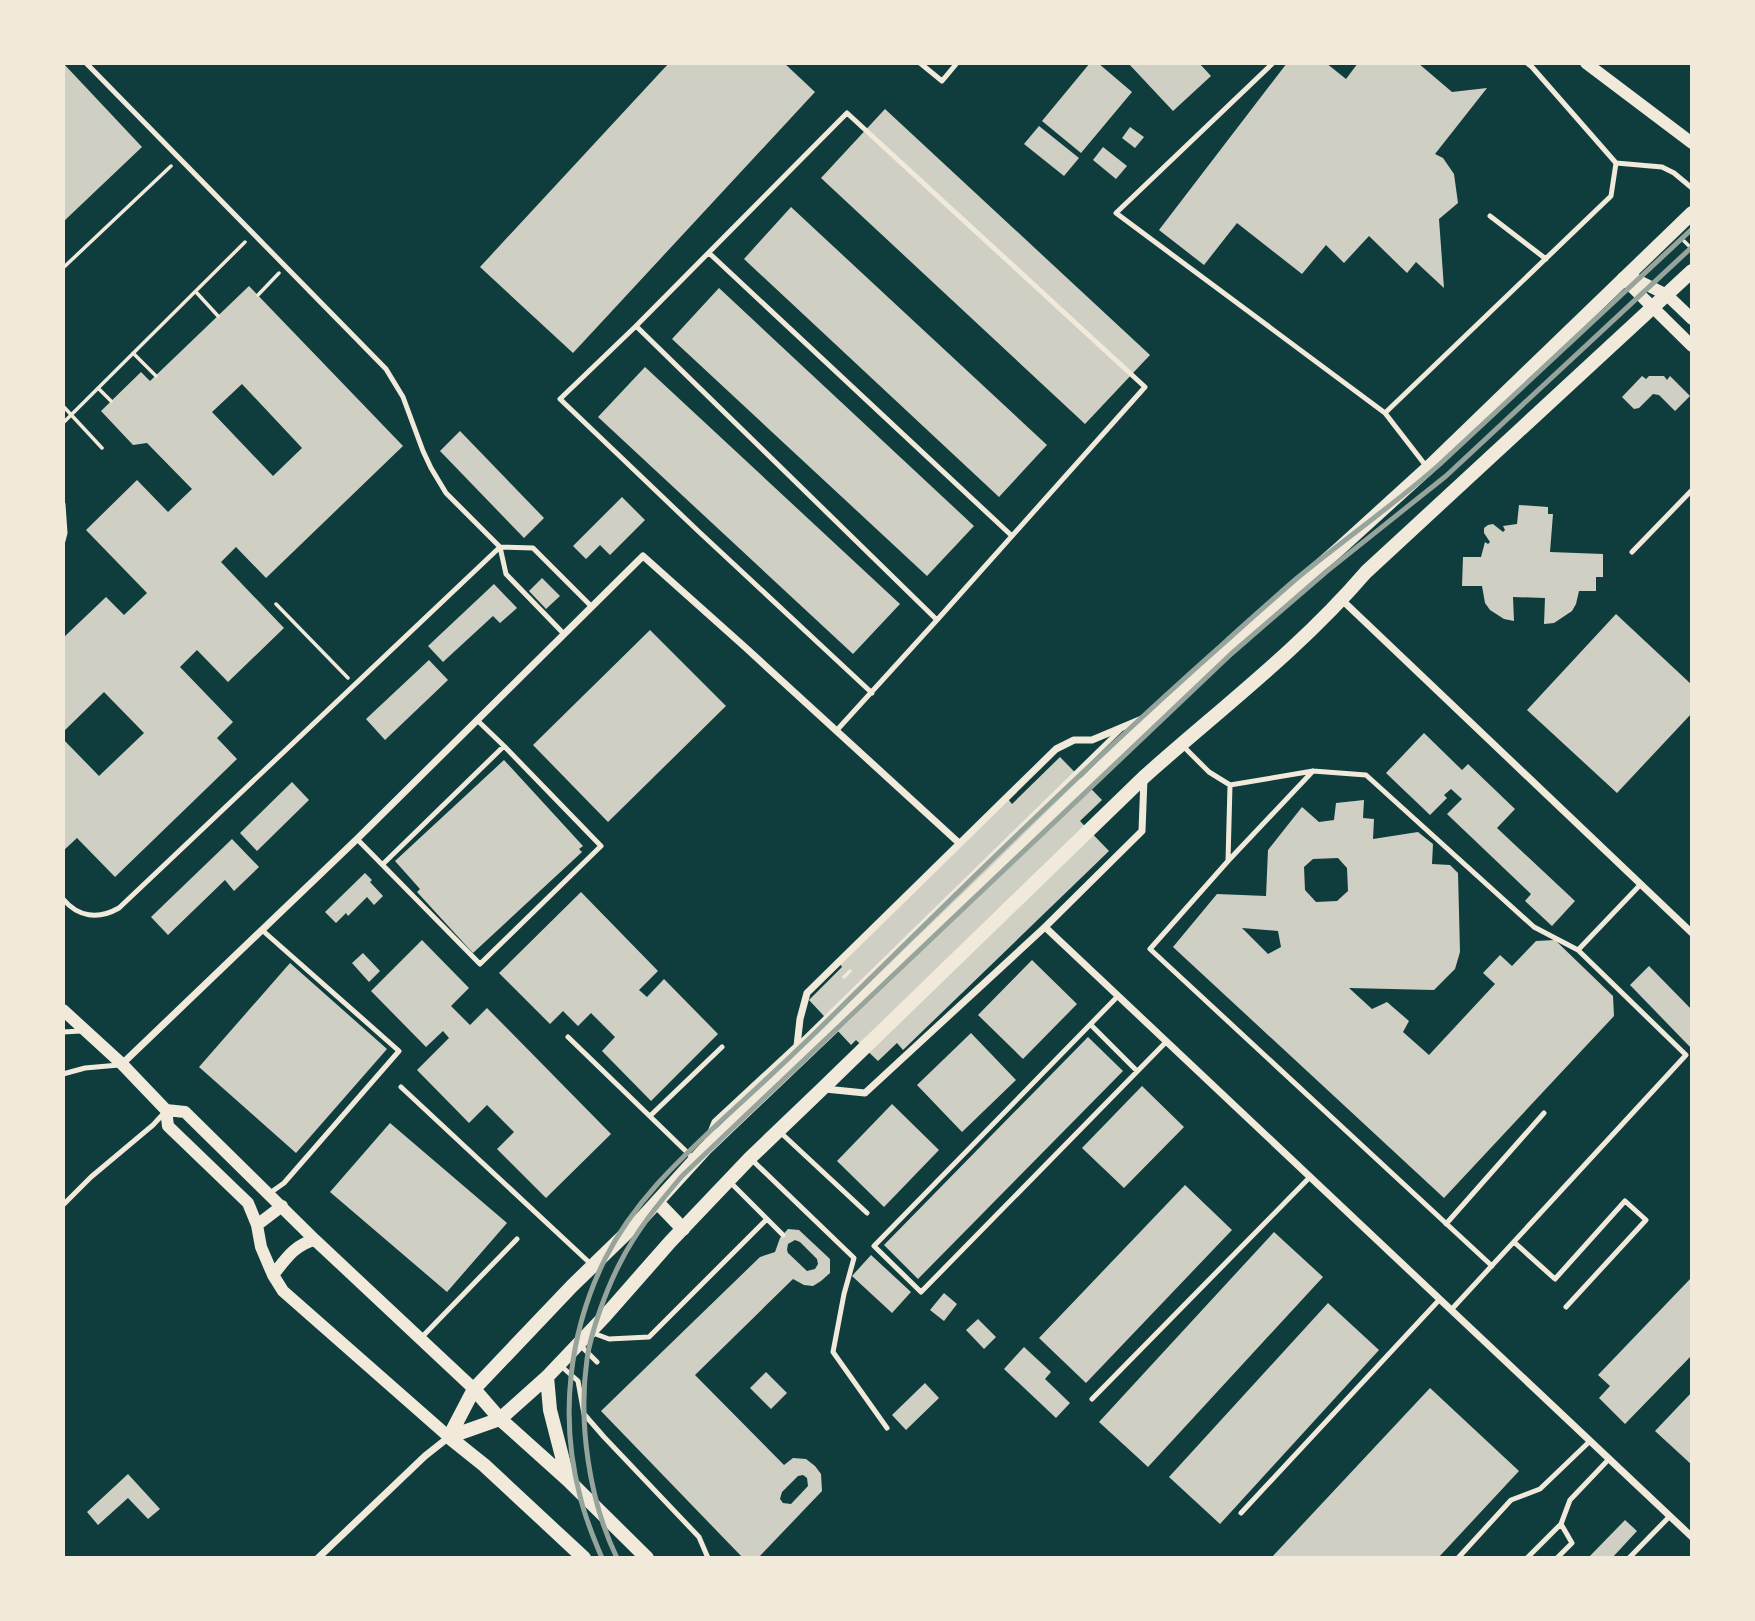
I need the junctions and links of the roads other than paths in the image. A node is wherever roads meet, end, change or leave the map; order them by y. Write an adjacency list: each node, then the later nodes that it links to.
1 (86, 63): 27 (lane)
2 (920, 63): 3 (lane)
3 (956, 63)
4 (1273, 63): 21 (lane)
5 (1527, 63): 8 (lane)
6 (1586, 63): 7 (street)
7 (1692, 143)
8 (1616, 163): 9 (lane); 13 (lane)
9 (1692, 188)
10 (1692, 212): 15 (main road)
11 (1490, 216): 13 (lane)
12 (709, 253): 19 (lane); 25 (lane); 25 (lane)
13 (1546, 259): 21 (lane)
14 (1692, 271): 16 (main road)
15 (1625, 276): 16 (street); 17 (street); 22 (main road)
16 (1667, 295): 17 (main road); 18 (street)
17 (1652, 309): 20 (street); 29 (main road)
18 (1692, 319)
19 (636, 326): 31 (lane); 33 (lane)
20 (1692, 346)
21 (1385, 413): 22 (lane)
22 (1428, 468): 34 (main road)
23 (1692, 490): 28 (lane)
24 (63, 504): 26 (lane)
25 (1012, 536): 31 (lane)
26 (63, 541)
27 (500, 547): 30 (lane); 32 (lane); 48 (lane)
28 (1632, 552)
29 (1342, 600): 38 (main road); 47 (street)
30 (592, 607): 32 (street); 37 (street)
31 (937, 620): 33 (lane)
32 (564, 634): 35 (street)
33 (872, 693): 37 (lane)
34 (1160, 710): 36 (street); 73 (main road)
35 (477, 720): 39 (lane); 43 (street)
36 (1123, 727): 44 (street); 60 (lane)
37 (836, 730): 44 (street)
38 (1181, 744): 41 (main road); 42 (lane)
39 (504, 746): 46 (lane); 46 (lane)
40 (1313, 771): 42 (lane); 45 (lane); 52 (lane)
41 (1144, 778): 49 (street); 68 (main road)
42 (1230, 785): 45 (lane)
43 (357, 839): 46 (lane); 50 (street)
44 (959, 843): 60 (street)
45 (1228, 862): 83 (lane)
46 (383, 864)
47 (1640, 884): 51 (street); 52 (lane)
48 (63, 899)
49 (1045, 927): 53 (street); 68 (street)
50 (262, 930): 64 (street); 77 (lane)
51 (1692, 933)
52 (1578, 950): 89 (lane)
53 (1118, 996): 55 (lane); 59 (street)
54 (63, 1010): 56 (street)
55 (1091, 1025): 62 (lane); 65 (lane)
56 (84, 1030): 57 (lane); 64 (street)
57 (63, 1032)
58 (568, 1037): 71 (lane)
59 (1166, 1042): 65 (lane); 75 (street)
60 (797, 1046): 73 (street)
61 (722, 1047): 71 (lane)
62 (1114, 1048): 63 (lane); 65 (lane)
63 (1107, 1055)
64 (122, 1064): 66 (lane); 69 (street)
65 (1137, 1071)
66 (63, 1074)
67 (401, 1087): 90 (lane)
68 (822, 1089): 72 (main road)
69 (166, 1110): 77 (street); 79 (lane); 84 (street)
70 (1544, 1113): 83 (lane)
71 (650, 1116): 73 (lane)
72 (777, 1130): 74 (main road); 81 (lane)
73 (700, 1155): 78 (main road)
74 (750, 1158): 76 (main road); 104 (lane)
75 (1310, 1177): 93 (street); 102 (lane)
76 (729, 1181): 82 (lane); 85 (main road)
77 (269, 1194): 80 (street)
78 (657, 1202): 85 (main road); 90 (main road)
79 (63, 1205)
80 (282, 1206): 84 (street); 88 (street)
81 (867, 1213)
82 (767, 1219): 86 (lane); 96 (lane)
83 (1446, 1224): 91 (lane)
84 (257, 1225): 92 (street)
85 (683, 1229): 96 (main road)
86 (782, 1235)
87 (517, 1239): 97 (lane)
88 (315, 1240): 92 (street); 97 (street)
89 (1514, 1242): 91 (lane); 94 (lane)
90 (593, 1266): 101 (main road)
91 (1492, 1266): 95 (lane)
92 (273, 1275): 105 (street)
93 (1440, 1299): 95 (street); 109 (lane)
94 (1566, 1307)
95 (1451, 1310): 106 (street)
96 (585, 1338): 98 (lane); 99 (main road)
97 (420, 1339): 101 (street)
98 (597, 1362)
99 (559, 1364): 100 (main road); 116 (lane)
100 (547, 1377): 103 (main road); 108 (main road)
101 (474, 1389): 103 (main road); 105 (main road)
102 (1092, 1399)
103 (500, 1419): 105 (main road); 108 (main road)
104 (887, 1428)
105 (449, 1437): 113 (street); 114 (main road)
106 (1590, 1441): 107 (street); 117 (lane)
107 (1609, 1459): 110 (street); 111 (lane)
108 (568, 1480): 115 (main road)
109 (1241, 1513)
110 (1670, 1516): 112 (street); 120 (lane)
111 (1561, 1524): 118 (lane); 119 (lane)
112 (1692, 1537)
113 (318, 1558)
114 (584, 1558)
115 (647, 1558)
116 (708, 1558)
117 (1458, 1558)
118 (1527, 1558)
119 (1557, 1558)
120 (1629, 1558)

